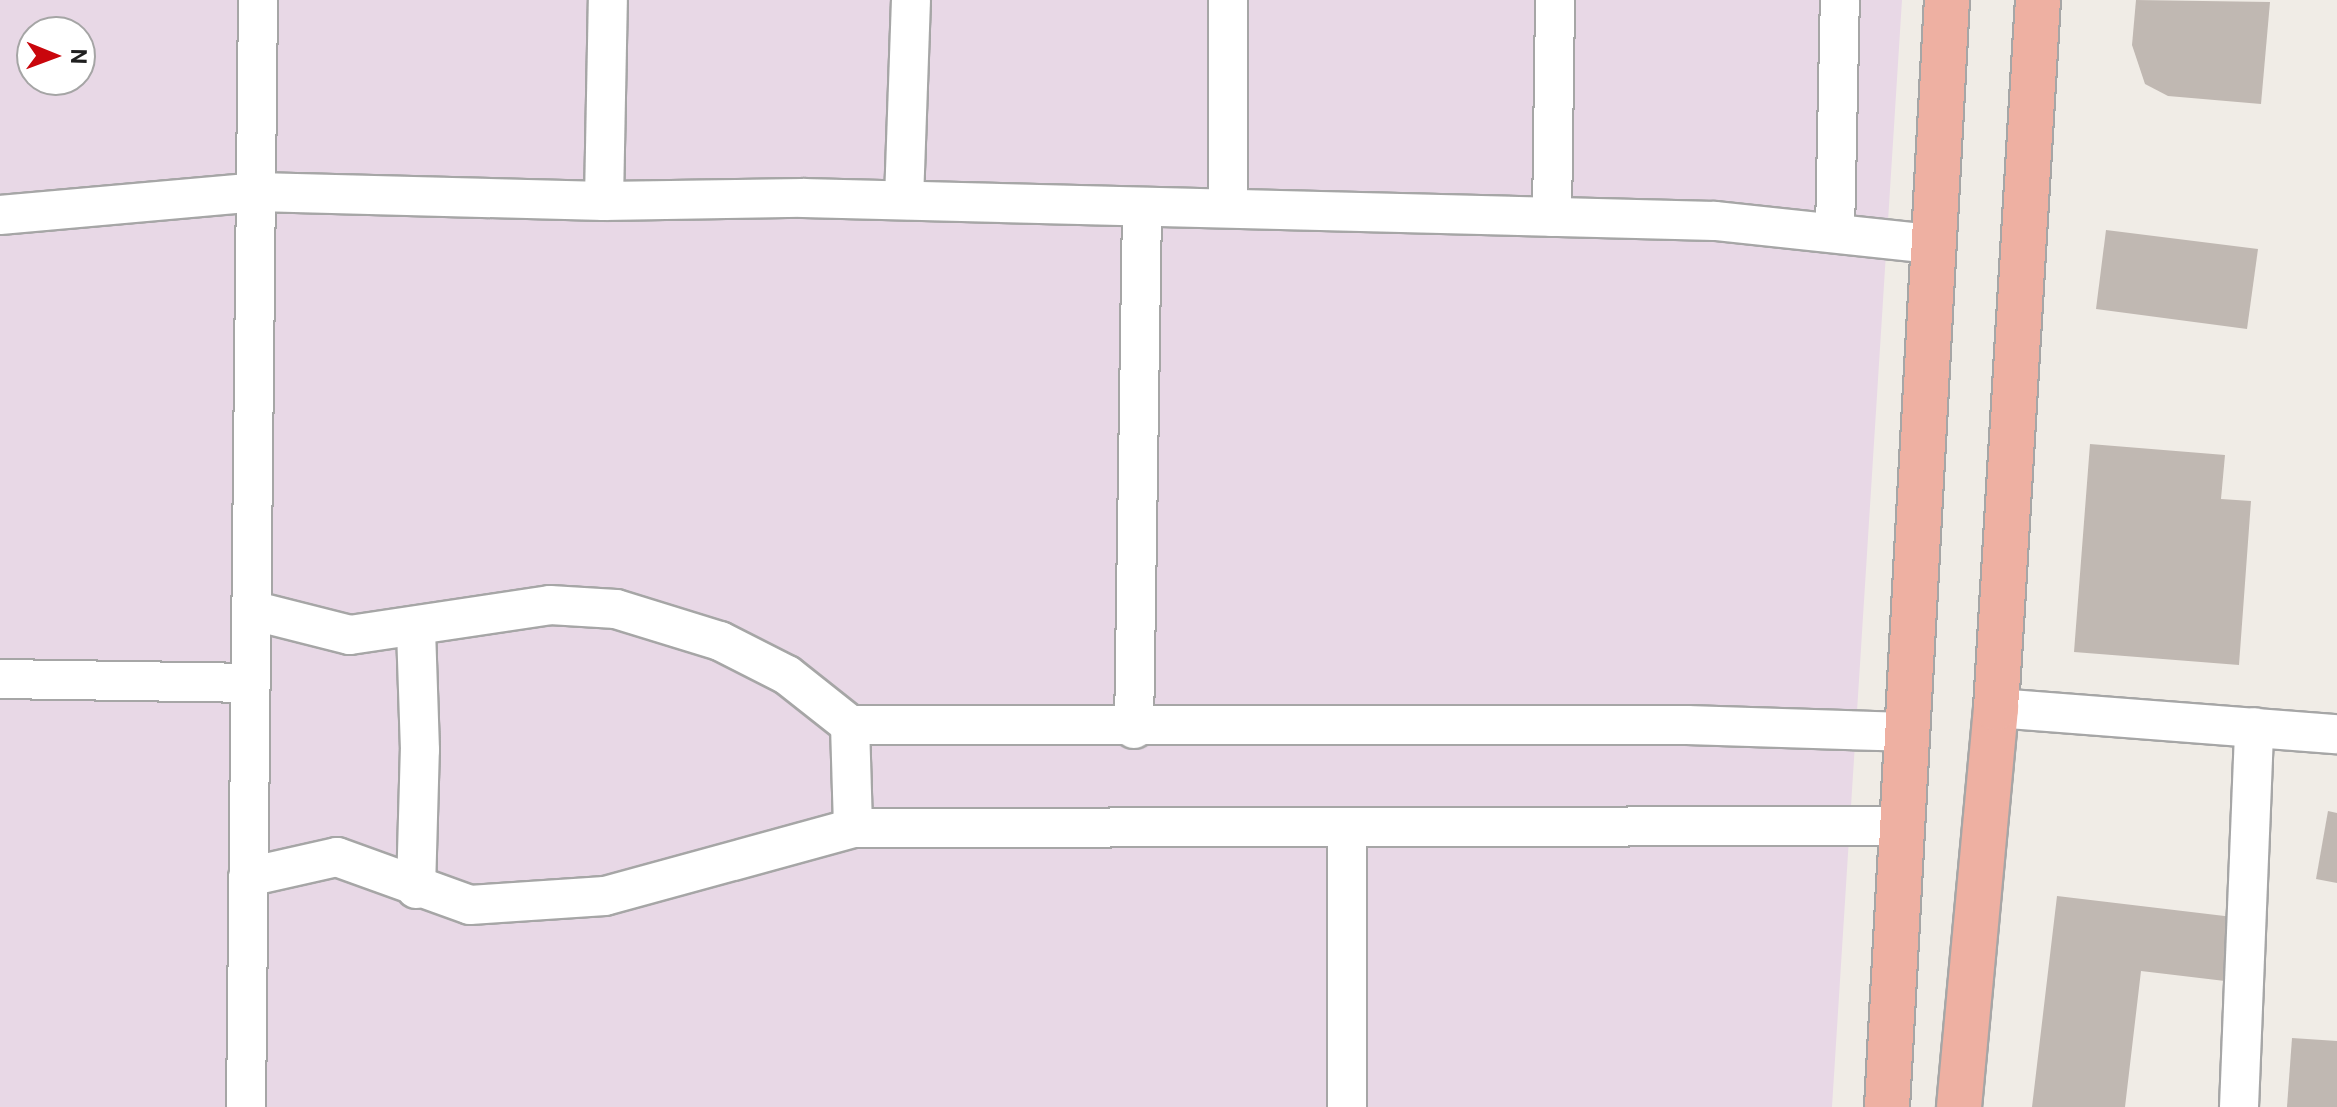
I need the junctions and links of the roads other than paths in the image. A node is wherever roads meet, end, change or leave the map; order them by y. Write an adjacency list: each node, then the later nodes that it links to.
1 (258, 0): 9 (street)
2 (608, 0): 11 (street)
3 (911, 0): 10 (street)
4 (1228, 0): 13 (street)
5 (1555, 0): 15 (street)
6 (1840, 0): 16 (street)
7 (1947, 0): 17 (highway)
8 (2038, 0): 22 (highway)
9 (257, 192): 11 (street); 14 (street); 18 (street)
10 (904, 200): 11 (street); 12 (street)
11 (604, 201)
12 (1142, 208): 13 (street); 25 (street)
13 (1228, 208): 15 (street)
14 (0, 215)
15 (1552, 217): 16 (street)
16 (1835, 232): 17 (street)
17 (1930, 244): 26 (highway)
18 (251, 610): 19 (street); 21 (street)
19 (416, 629): 23 (street); 32 (street)
20 (0, 679): 21 (street)
21 (250, 683): 31 (street)
22 (1996, 708): 24 (street); 36 (highway)
23 (850, 725): 25 (street); 29 (street)
24 (2254, 727): 27 (street); 37 (street)
25 (1134, 729): 26 (street)
26 (1906, 732): 28 (highway)
27 (2337, 734)
28 (1899, 826): 30 (street); 35 (highway)
29 (853, 828): 30 (street); 32 (street)
30 (1347, 831): 34 (street)
31 (248, 877): 32 (street); 33 (street)
32 (416, 889)
33 (246, 1107)
34 (1347, 1107)
35 (1887, 1107)
36 (1959, 1107)
37 (2239, 1107)

